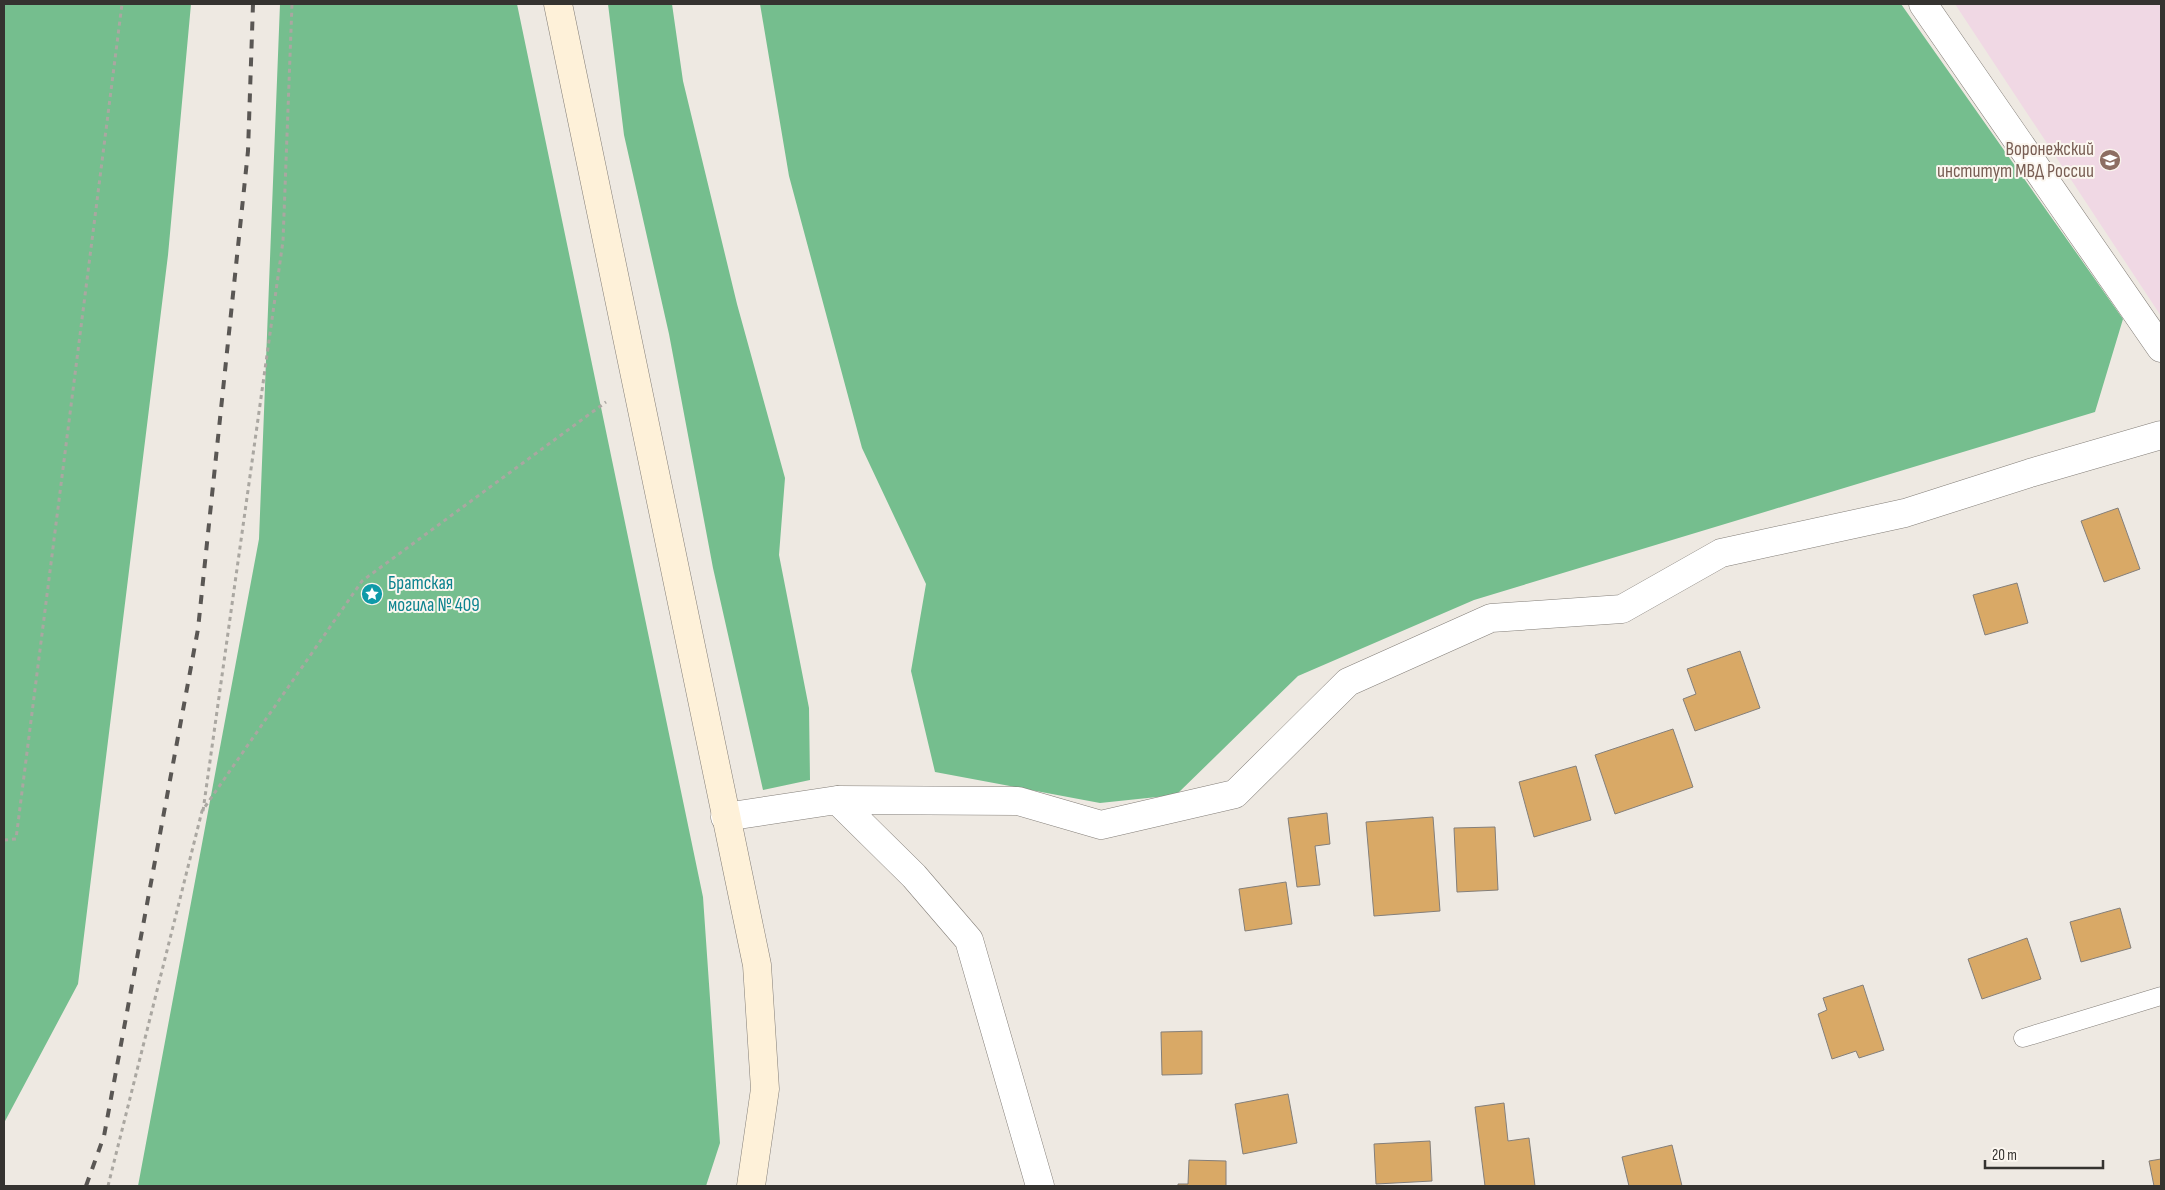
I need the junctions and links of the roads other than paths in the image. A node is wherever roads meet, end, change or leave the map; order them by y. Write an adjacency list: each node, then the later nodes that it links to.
1 (558, 4): 6 (street)
2 (1923, 4): 3 (street)
3 (2161, 348)
4 (2161, 435): 5 (street)
5 (838, 800): 6 (street); 10 (street)
6 (725, 817): 9 (street)
7 (2161, 996): 8 (lane)
8 (2023, 1038)
9 (751, 1186)
10 (1040, 1186)

